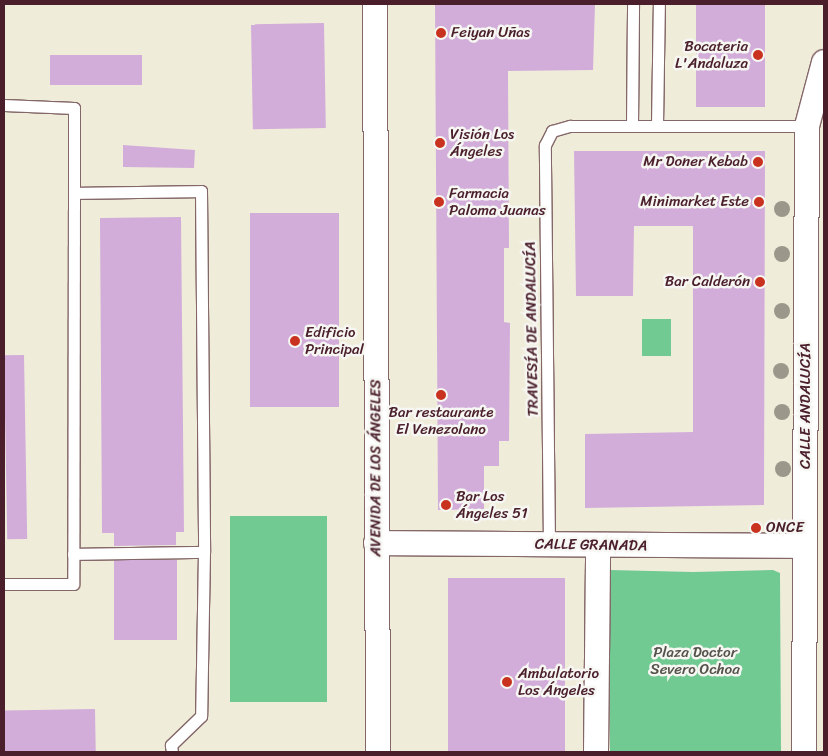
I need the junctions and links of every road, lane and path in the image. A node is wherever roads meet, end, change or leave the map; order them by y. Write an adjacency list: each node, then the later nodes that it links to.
1 (375, 4): 11 (street, AVENIDA DE LOS ÁNGELES)
2 (634, 4): 6 (lane)
3 (659, 4): 7 (lane)
4 (824, 62): 8 (street, CALLE ANDALUCÍA)
5 (4, 105): 9 (lane)
6 (632, 125): 7 (lane, TRAVESÍA DE ANDALUCÍA); 12 (lane, TRAVESÍA DE ANDALUCÍA)
7 (657, 125): 8 (lane, TRAVESÍA DE ANDALUCÍA)
8 (807, 126): 10 (street, CALLE ANDALUCÍA)
9 (74, 193): 15 (lane); 16 (lane)
10 (815, 402): 14 (street, CALLE ANDALUCÍA)
11 (376, 543): 12 (street, CALLE GRANADA); 20 (street, AVENIDA DE LOS ÁNGELES)
12 (549, 545): 13 (street, CALLE GRANADA)
13 (598, 546): 14 (street, CALLE GRANADA); 21 (street)
14 (805, 546): 18 (street, CALLE ANDALUCÍA)
15 (204, 552): 16 (lane); 19 (lane)
16 (73, 554): 17 (lane)
17 (4, 584)
18 (814, 727): 22 (street, CALLE ANDALUCÍA)
19 (172, 752)
20 (378, 752)
21 (596, 752)
22 (804, 752)

